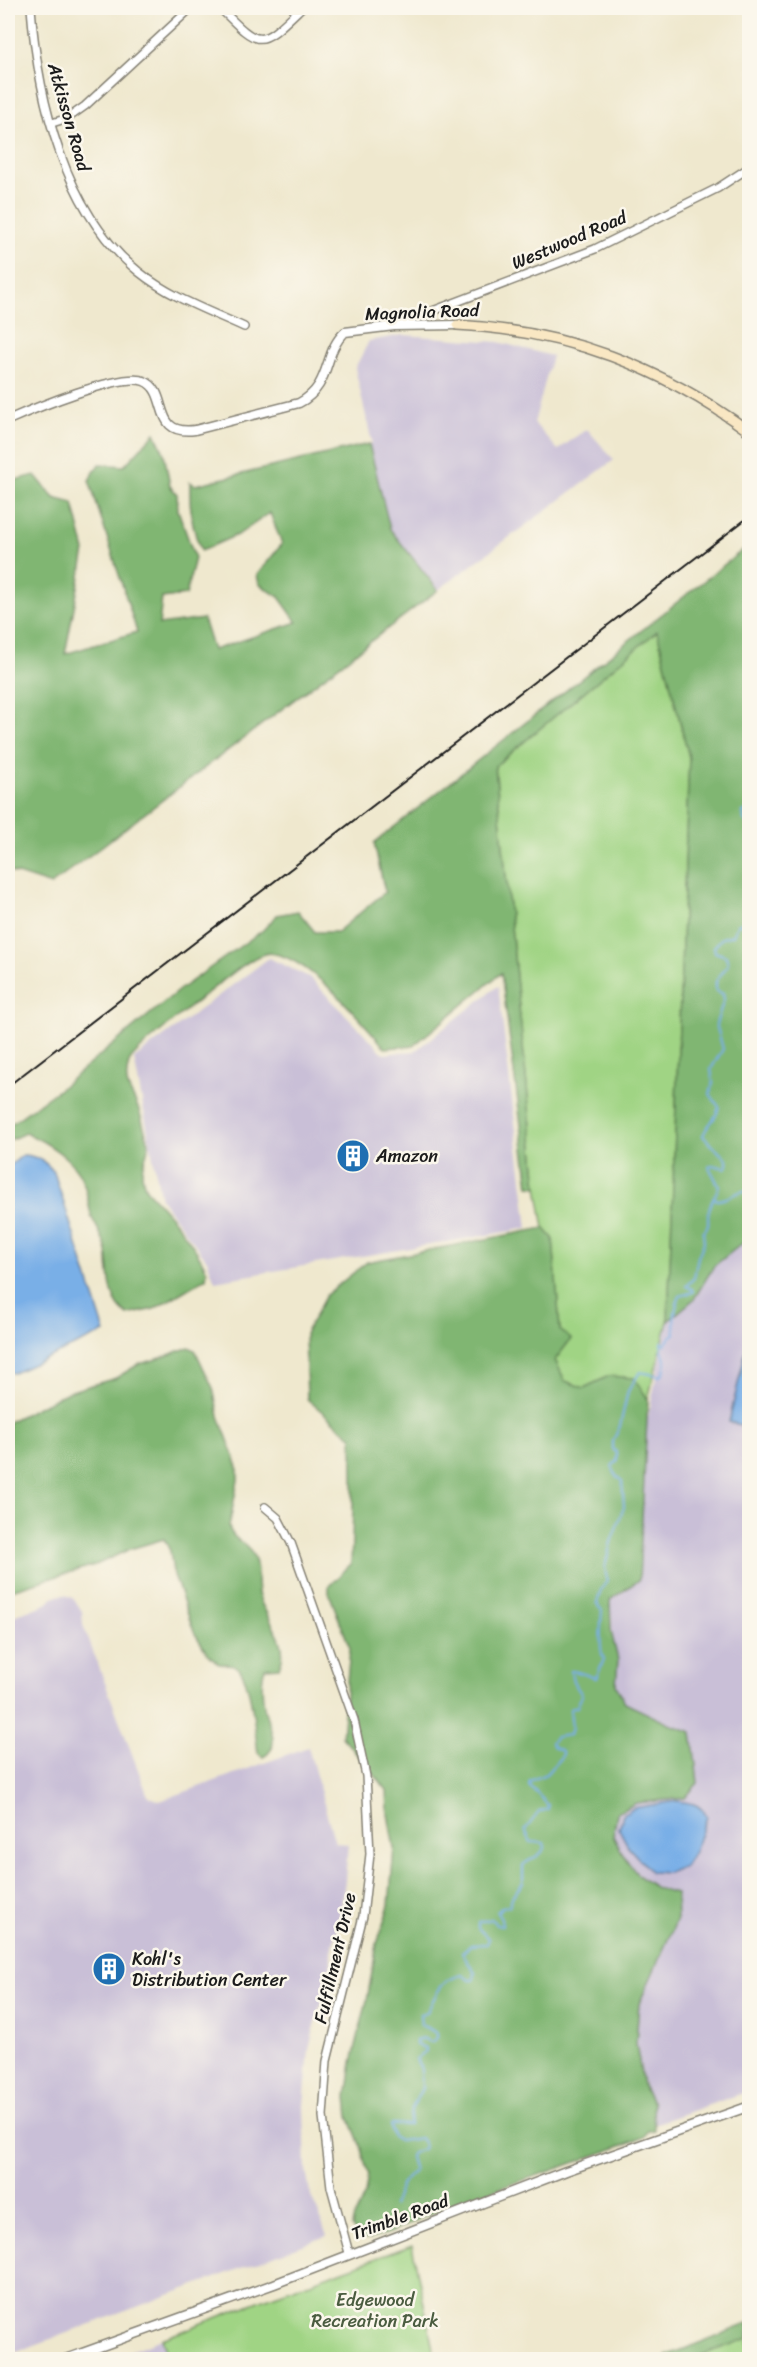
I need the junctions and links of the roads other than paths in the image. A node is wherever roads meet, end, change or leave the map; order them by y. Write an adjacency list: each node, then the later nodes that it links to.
1 (31, 8): 5 (street, Atkisson Road)
2 (191, 8): 5 (street)
3 (220, 8): 4 (street)
4 (301, 8)
5 (52, 123): 9 (street, Atkisson Road)
6 (750, 167): 8 (street, Westwood Road)
7 (457, 325): 8 (street, Magnolia Road); 11 (main road, Magnolia Road)
8 (394, 326): 10 (street, Magnolia Road)
9 (244, 327)
10 (8, 420)
11 (750, 432)
12 (265, 1508): 14 (street, Fulfillment Drive)
13 (750, 2106): 14 (street, Trimble Road)
14 (350, 2253): 15 (street, Trimble Road)
15 (63, 2360)

